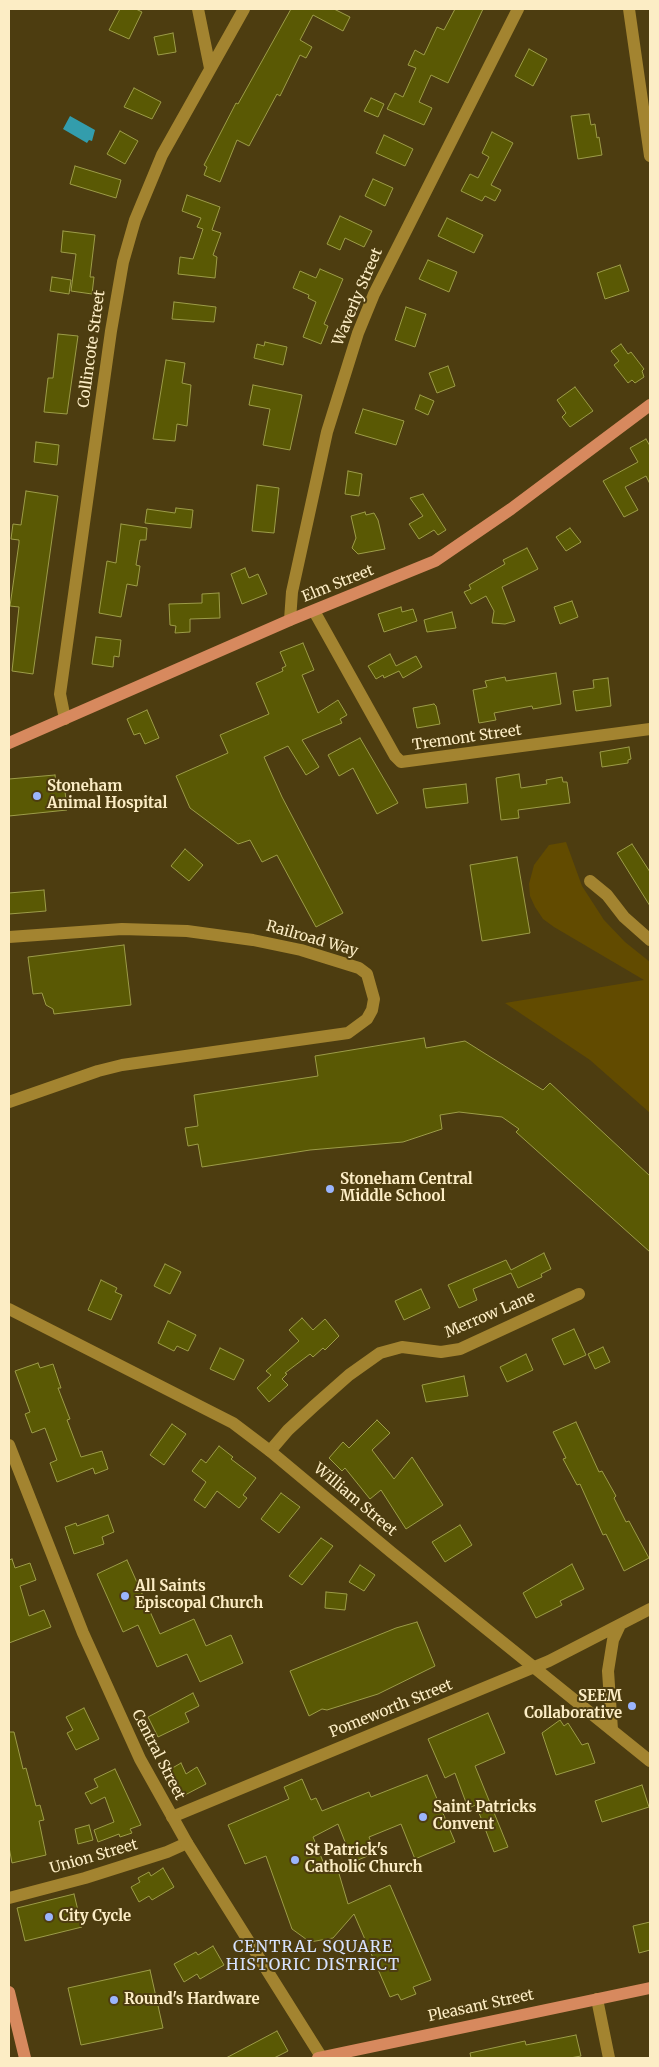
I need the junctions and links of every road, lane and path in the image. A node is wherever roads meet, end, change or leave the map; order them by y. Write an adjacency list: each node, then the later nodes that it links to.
1 (198, 9): 5 (street)
2 (244, 9): 5 (street, Collincote Street)
3 (518, 9): 9 (street, Waverly Street)
4 (629, 9): 6 (street)
5 (210, 68): 10 (street, Collincote Street)
6 (650, 156)
7 (650, 405): 8 (main road, Elm Street)
8 (314, 611): 9 (main road, Elm Street); 11 (street, Tremont Street)
9 (290, 620): 10 (main road, Elm Street)
10 (64, 719): 12 (main road, Elm Street)
11 (650, 729)
12 (9, 743)
13 (590, 882): 15 (street)
14 (9, 937): 16 (street, Railroad Way)
15 (650, 940)
16 (9, 1102)
17 (579, 1294): 20 (street, Merrow Lane)
18 (9, 1309): 20 (street, William Street)
19 (9, 1445): 26 (street, Central Street)
20 (270, 1451): 23 (street, William Street)
21 (650, 1609): 22 (street, Pomeworth Street)
22 (620, 1625): 23 (street, Pomeworth Street); 24 (street)
23 (535, 1667): 24 (street, William Street); 26 (street, Pomeworth Street)
24 (612, 1730): 25 (street, William Street)
25 (650, 1761)
26 (172, 1817): 27 (street, Central Street)
27 (187, 1843): 28 (street, Union Street); 33 (street, Central Street)
28 (9, 1898)
29 (650, 1988): 31 (main road, Pleasant Street)
30 (9, 1992): 32 (main road)
31 (597, 1999): 33 (main road, Pleasant Street); 34 (street)
32 (25, 2058)
33 (321, 2058)
34 (609, 2058)

